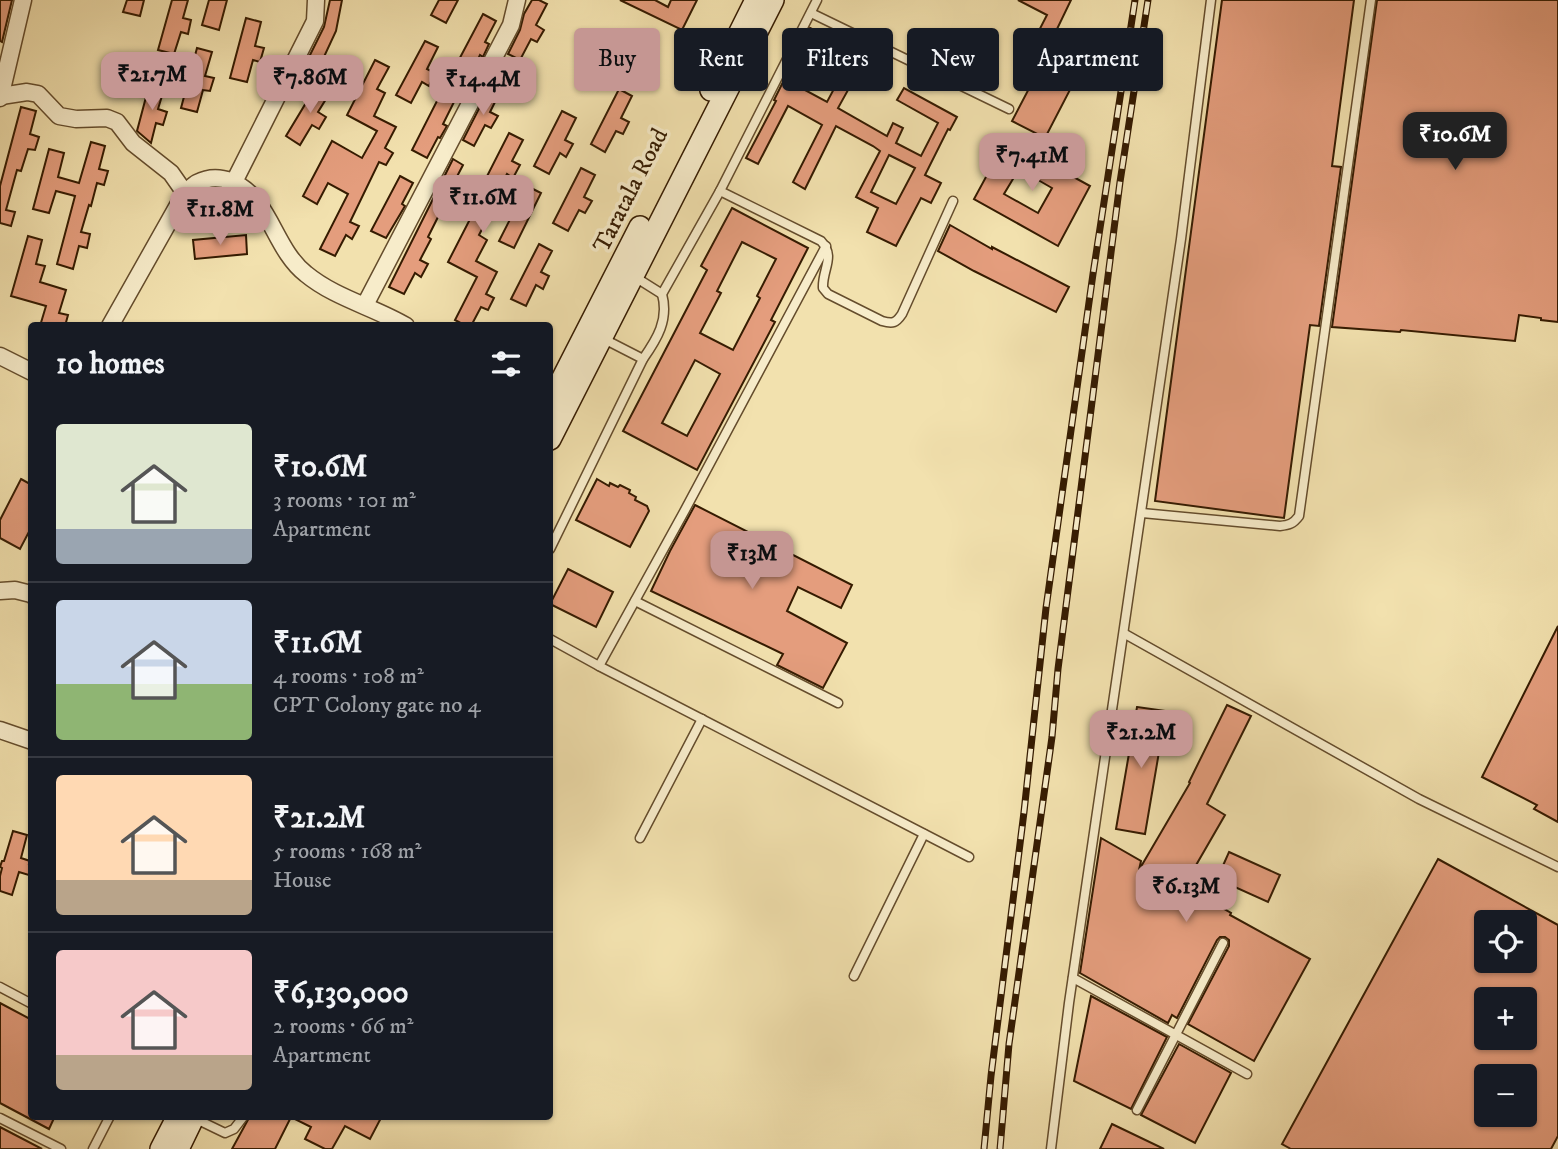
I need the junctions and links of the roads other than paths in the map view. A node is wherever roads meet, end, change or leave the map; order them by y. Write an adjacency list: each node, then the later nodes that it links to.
1 (23, 0): 10 (street)
2 (316, 0): 12 (street)
3 (517, 0): 19 (street)
4 (756, 0): 17 (main road, Taratala Road)
5 (773, 0): 17 (main road)
6 (817, 0): 9 (lane)
7 (1211, 0): 28 (lane)
8 (1371, 0): 28 (lane)
9 (811, 13): 11 (lane); 13 (lane)
10 (0, 97): 14 (street)
11 (1009, 109)
12 (234, 182): 14 (street); 19 (street)
13 (720, 191): 16 (lane); 18 (lane)
14 (185, 193): 20 (street)
15 (953, 201): 16 (lane)
16 (826, 246): 32 (lane)
17 (626, 272): 18 (lane); 22 (main road)
18 (662, 294): 24 (lane)
19 (365, 305): 21 (street)
20 (112, 322)
21 (400, 322)
22 (595, 334): 24 (lane); 26 (main road); 27 (main road)
23 (0, 356): 25 (street)
24 (643, 359): 29 (lane)
25 (28, 370)
26 (553, 396)
27 (553, 432)
28 (1142, 513): 33 (lane)
29 (553, 543)
30 (0, 591): 31 (street)
31 (28, 592)
32 (635, 601): 35 (lane); 36 (lane)
33 (1125, 634): 43 (lane); 46 (lane)
34 (553, 641): 35 (lane)
35 (599, 666): 37 (lane)
36 (838, 703)
37 (702, 719): 40 (lane); 41 (lane)
38 (0, 730): 39 (street)
39 (28, 740)
40 (924, 834): 42 (lane); 45 (lane)
41 (640, 838)
42 (969, 857)
43 (1558, 867)
44 (1223, 943): 49 (lane)
45 (854, 976)
46 (1073, 978): 49 (lane); 62 (lane)
47 (0, 988): 48 (lane)
48 (28, 1002)
49 (1175, 1034): 50 (lane); 51 (lane)
50 (1247, 1073)
51 (1137, 1110)
52 (0, 1118): 58 (lane)
53 (108, 1120): 59 (lane)
54 (186, 1120): 60 (main road)
55 (187, 1120): 61 (main road)
56 (195, 1120): 57 (lane)
57 (241, 1120)
58 (61, 1149)
59 (93, 1149)
60 (162, 1149)
61 (178, 1149)
62 (1051, 1149)

